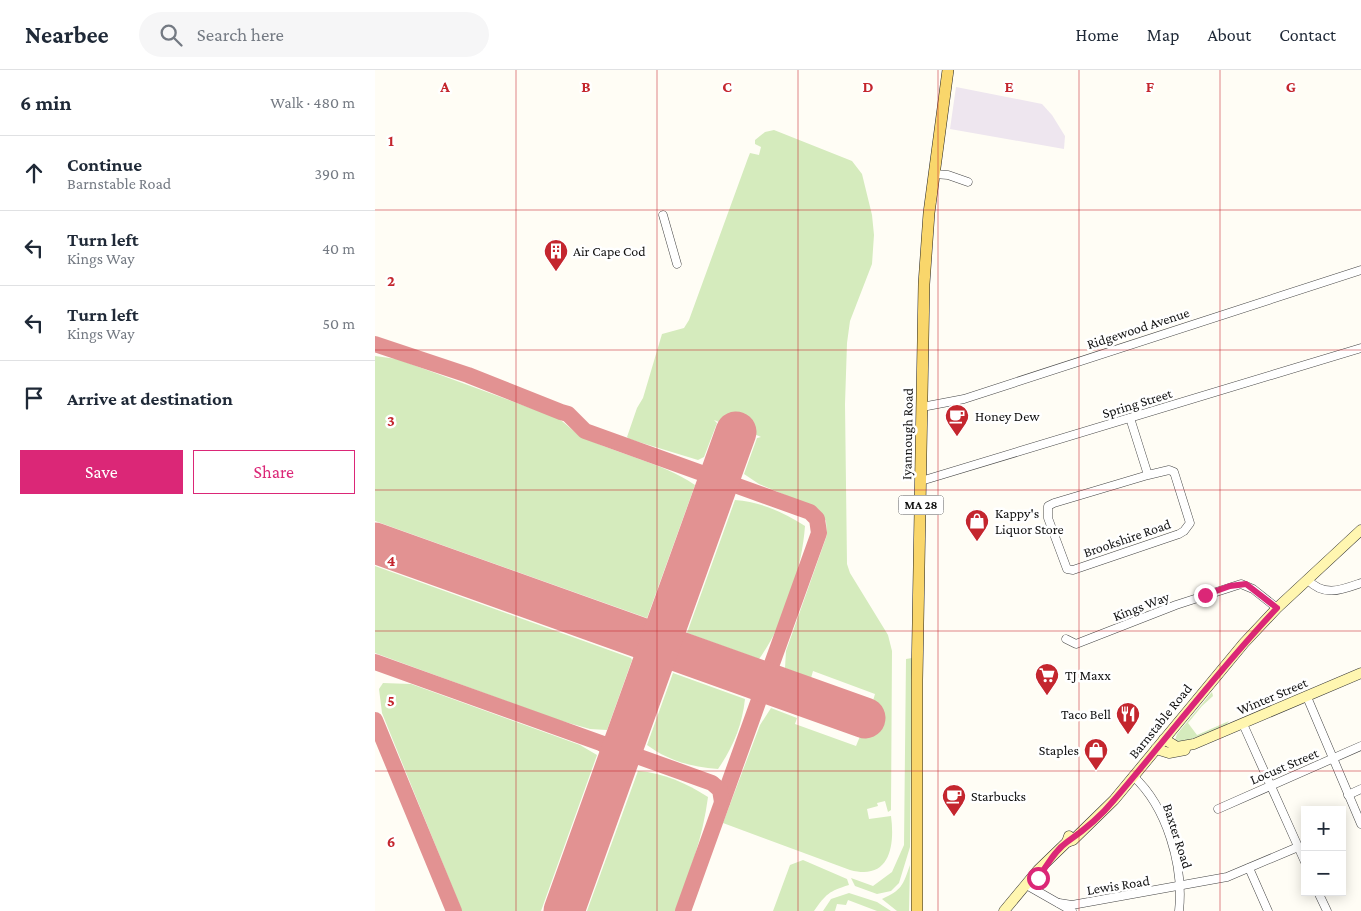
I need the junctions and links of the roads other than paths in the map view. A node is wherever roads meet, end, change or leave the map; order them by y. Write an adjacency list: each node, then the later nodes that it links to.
1 (948, 70): 2 (main road, Iyannough Road / MA 28)
2 (934, 174): 3 (street); 8 (main road, Iyannough Road / MA 28)
3 (968, 182)
4 (663, 215): 5 (street)
5 (677, 264)
6 (1361, 270): 8 (street, Ridgewood Avenue)
7 (1361, 348): 9 (street, Spring Street)
8 (922, 407): 11 (main road, Iyannough Road / MA 28)
9 (1130, 418): 10 (street); 11 (street, Spring Street)
10 (1148, 475): 10 (street, Brookshire Road)
11 (921, 481): 39 (main road, Iyannough Road / MA 28)
12 (1361, 530): 13 (main road, Barnstable Road)
13 (1308, 580): 14 (street); 15 (main road, Barnstable Road)
14 (1361, 584)
15 (1277, 608): 16 (street, Kings Way); 20 (main road, Barnstable Road)
16 (1066, 639)
17 (1361, 673): 18 (main road, Winter Street)
18 (1307, 697): 19 (main road, Winter Street); 24 (street)
19 (1243, 724): 21 (main road, Winter Street); 26 (street)
20 (1164, 738): 21 (main road, Winter Street); 23 (main road, Barnstable Road)
21 (1194, 744): 23 (main road, Winter Street)
22 (1361, 746): 24 (street, Locust Street)
23 (1156, 749): 25 (main road, Barnstable Road)
24 (1332, 759): 26 (street, Locust Street); 28 (street)
25 (1131, 778): 33 (main road, Barnstable Road); 36 (street, Baxter Road)
26 (1271, 785): 29 (street, Locust Street); 31 (street)
27 (1361, 789): 28 (street)
28 (1348, 795): 30 (street)
29 (1218, 809)
30 (1361, 824)
31 (1298, 847): 32 (street); 34 (street, Lewis Road)
32 (1301, 853)
33 (1047, 863): 35 (main road, Barnstable Road); 40 (main road, Barnstable Road)
34 (1249, 868): 36 (street, Lewis Road); 44 (street)
35 (1030, 887): 38 (street); 41 (main road, Barnstable Road)
36 (1181, 887): 38 (street, Lewis Road); 43 (street, Baxter Road)
37 (1321, 896): 45 (street)
38 (1059, 903): 42 (street)
39 (915, 911)
40 (1004, 911)
41 (1011, 911)
42 (1072, 911)
43 (1179, 911)
44 (1268, 911)
45 (1327, 911)

